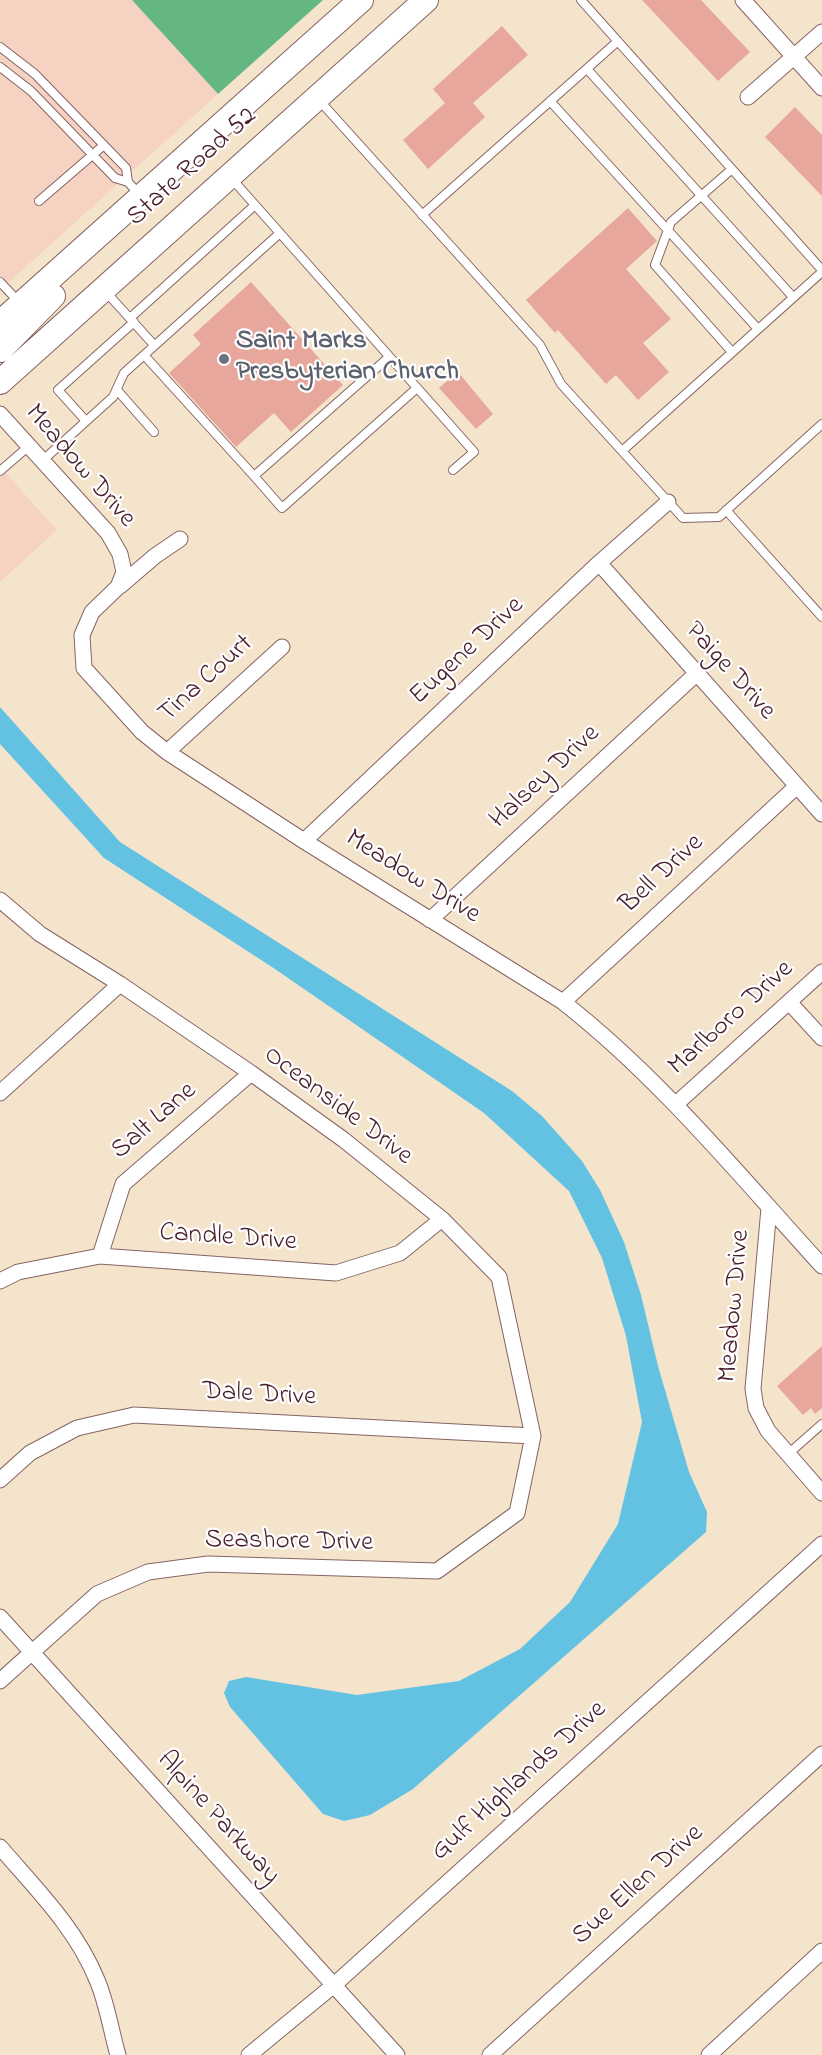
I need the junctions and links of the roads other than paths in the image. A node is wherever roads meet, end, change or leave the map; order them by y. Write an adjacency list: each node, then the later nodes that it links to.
1 (361, 0): 19 (main road, State Road 52)
2 (426, 0): 13 (main road, State Road 52)
3 (581, 0): 6 (lane)
4 (743, 0): 8 (street)
5 (822, 32): 8 (street)
6 (618, 41): 10 (lane); 17 (lane)
7 (0, 47): 15 (lane)
8 (794, 56): 11 (street); 12 (street)
9 (0, 67): 16 (lane)
10 (587, 69): 14 (lane); 20 (lane)
11 (822, 88)
12 (748, 97)
13 (317, 98): 18 (main road, State Road 52); 23 (lane)
14 (550, 101): 23 (lane); 25 (lane)
15 (104, 146): 16 (lane); 19 (lane)
16 (94, 156): 19 (lane); 21 (lane)
17 (732, 169): 20 (lane); 27 (lane)
18 (230, 176): 22 (lane); 29 (main road, State Road 52)
19 (135, 189): 24 (main road, State Road 52)
20 (701, 195): 25 (lane); 30 (lane)
21 (39, 201)
22 (255, 205): 26 (lane); 32 (lane)
23 (422, 215): 48 (lane)
24 (119, 216): 31 (main road, State Road 52); 36 (main road)
25 (668, 230): 34 (lane); 37 (lane)
26 (280, 233): 35 (lane); 39 (lane)
27 (822, 271): 30 (lane)
28 (0, 282): 31 (lane)
29 (104, 289): 32 (lane); 40 (main road, State Road 52)
30 (793, 297): 34 (lane)
31 (21, 305): 33 (main road, State Road 52)
32 (132, 320): 35 (lane); 44 (lane)
33 (0, 323)
34 (758, 329): 37 (lane)
35 (154, 345): 38 (lane)
36 (0, 350)
37 (732, 352): 48 (lane)
38 (144, 355): 42 (lane); 52 (lane)
39 (389, 357): 41 (lane); 52 (lane)
40 (0, 382)
41 (417, 388): 50 (lane); 52 (lane)
42 (117, 390): 44 (lane); 46 (lane)
43 (0, 414): 47 (street, Meadow Drive)
44 (86, 422): 49 (lane)
45 (822, 424): 54 (lane)
46 (154, 432)
47 (29, 446): 49 (street, Meadow Drive); 51 (lane)
48 (621, 451): 53 (lane)
49 (42, 461): 57 (street, Meadow Drive)
50 (453, 470)
51 (0, 471)
52 (254, 476)
53 (668, 501): 54 (lane); 56 (street, Eugene Drive)
54 (726, 510): 58 (lane)
55 (180, 539): 57 (street, Meadow Drive)
56 (599, 563): 60 (street, Paige Drive); 64 (street, Eugene Drive)
57 (118, 588): 61 (street, Meadow Drive)
58 (822, 617)
59 (282, 647): 61 (street, Tina Court)
60 (696, 674): 62 (street, Paige Drive); 66 (street, Halsey Drive)
61 (166, 752): 64 (street, Meadow Drive)
62 (797, 786): 63 (street, Paige Drive); 69 (street, Bell Drive)
63 (822, 814)
64 (304, 841): 66 (street, Meadow Drive)
65 (0, 900): 68 (street, Oceanside Drive)
66 (430, 920): 69 (street, Meadow Drive)
67 (822, 972): 70 (street, Marlboro Drive)
68 (120, 984): 72 (street, Oceanside Drive); 73 (street)
69 (563, 1002): 74 (street, Meadow Drive)
70 (789, 1002): 71 (street); 74 (street, Marlboro Drive)
71 (822, 1038)
72 (251, 1074): 76 (street, Oceanside Drive); 77 (street, Salt Lane)
73 (0, 1093)
74 (676, 1104): 75 (street, Meadow Drive)
75 (769, 1208): 78 (street, Meadow Drive); 82 (street, Meadow Drive)
76 (442, 1219): 77 (street, Candle Drive); 81 (street, Oceanside Drive)
77 (100, 1256): 79 (street, Candle Drive)
78 (822, 1266)
79 (0, 1281)
80 (822, 1424): 82 (lane)
81 (533, 1436): 83 (street, Dale Drive); 87 (street, Seashore Drive)
82 (788, 1454): 84 (street, Meadow Drive)
83 (0, 1480)
84 (821, 1489)
85 (822, 1544): 92 (street, Gulf Highlands Drive)
86 (0, 1617): 87 (street, Alpine Parkway)
87 (32, 1652): 88 (street, Seashore Drive); 92 (street, Alpine Parkway)
88 (0, 1681)
89 (822, 1754): 96 (street, Sue Ellen Drive)
90 (0, 1847): 93 (street)
91 (822, 1952): 97 (street)
92 (334, 1985): 94 (street, Gulf Highlands Drive); 95 (street, Alpine Parkway)
93 (118, 2055)
94 (249, 2055)
95 (397, 2055)
96 (490, 2055)
97 (708, 2055)

